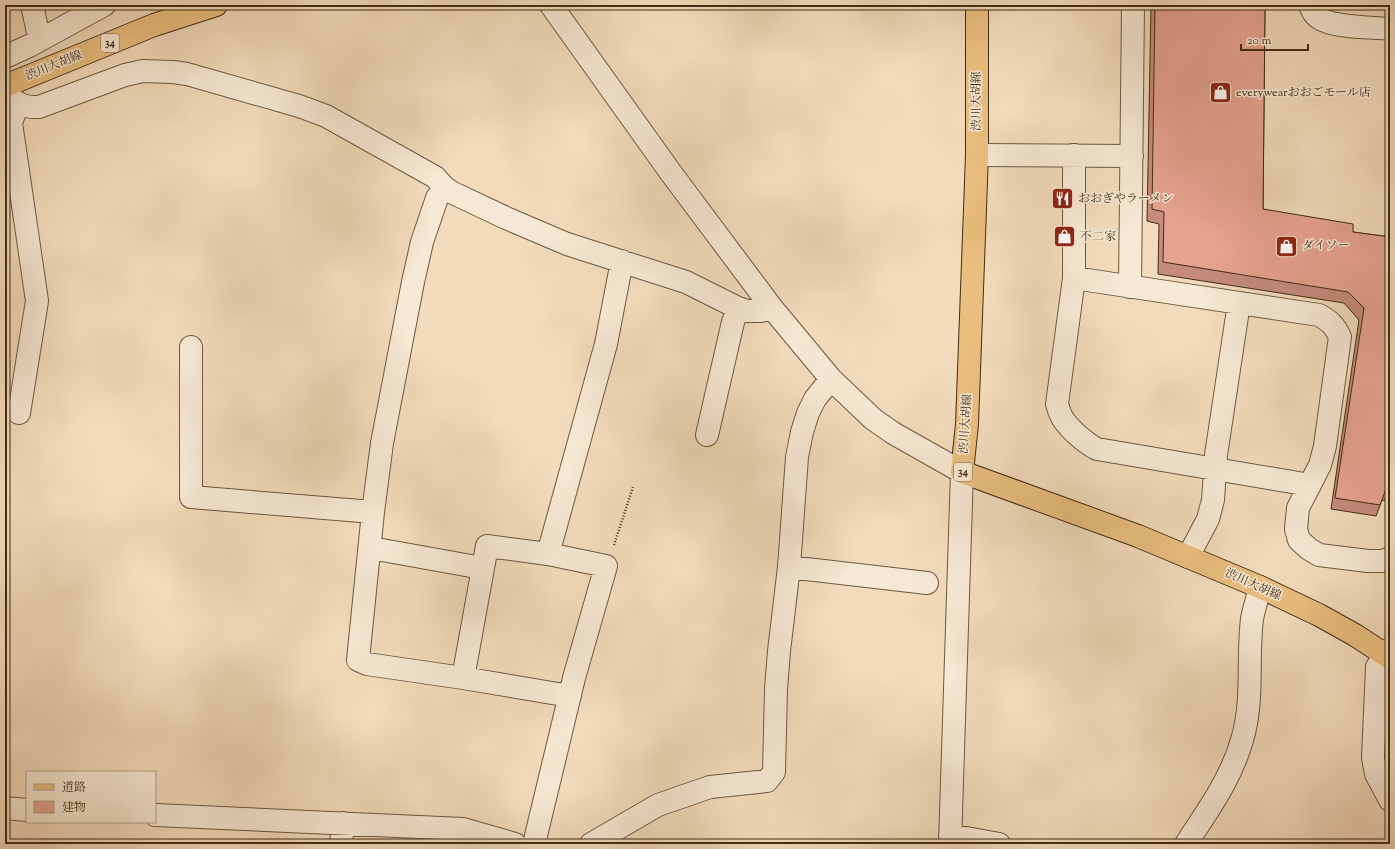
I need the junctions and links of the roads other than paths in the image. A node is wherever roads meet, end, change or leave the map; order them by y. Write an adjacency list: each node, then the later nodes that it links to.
1 (32, 5): 9 (street)
2 (104, 5): 9 (street)
3 (216, 5): 11 (main road, 渋川大胡線 / 34)
4 (551, 5): 22 (street)
5 (977, 5): 13 (main road, 渋川大胡線 / 34)
6 (1133, 5): 15 (street)
7 (1310, 5): 8 (street)
8 (1390, 28)
9 (41, 39): 10 (street)
10 (5, 56)
11 (5, 86)
12 (12, 97): 16 (street); 25 (street)
13 (977, 155): 14 (street); 28 (main road, 渋川大胡線 / 34)
14 (1074, 155): 15 (street); 18 (street)
15 (1132, 156): 19 (street)
16 (444, 187): 17 (street); 30 (street)
17 (622, 261): 21 (street); 32 (street)
18 (1074, 278): 19 (street); 27 (street)
19 (1130, 286): 20 (street)
20 (1239, 303): 27 (street); 29 (street)
21 (738, 308): 22 (street); 26 (street)
22 (772, 308): 24 (street)
23 (191, 347): 30 (street)
24 (831, 379): 28 (street); 35 (street)
25 (19, 414)
26 (708, 435)
27 (1216, 469): 29 (street); 33 (street)
28 (962, 472): 33 (main road, 渋川大胡線 / 34); 47 (street)
29 (1310, 485): 34 (street)
30 (373, 512): 31 (street)
31 (370, 548): 36 (street); 40 (street)
32 (548, 554): 36 (street); 41 (street)
33 (1188, 557): 38 (main road, 渋川大胡線 / 34)
34 (1390, 558)
35 (789, 567): 37 (street); 50 (street)
36 (482, 568): 40 (street)
37 (927, 583)
38 (1260, 587): 39 (main road, 渋川大胡線 / 34); 52 (street)
39 (1388, 654): 42 (street)
40 (463, 678): 41 (street)
41 (570, 696): 49 (street)
42 (1390, 800)
43 (5, 808): 44 (street)
44 (26, 810)
45 (156, 815): 46 (street)
46 (342, 834): 48 (street)
47 (950, 840): 51 (street)
48 (515, 844)
49 (534, 844)
50 (591, 844)
51 (999, 844)
52 (1186, 844)

